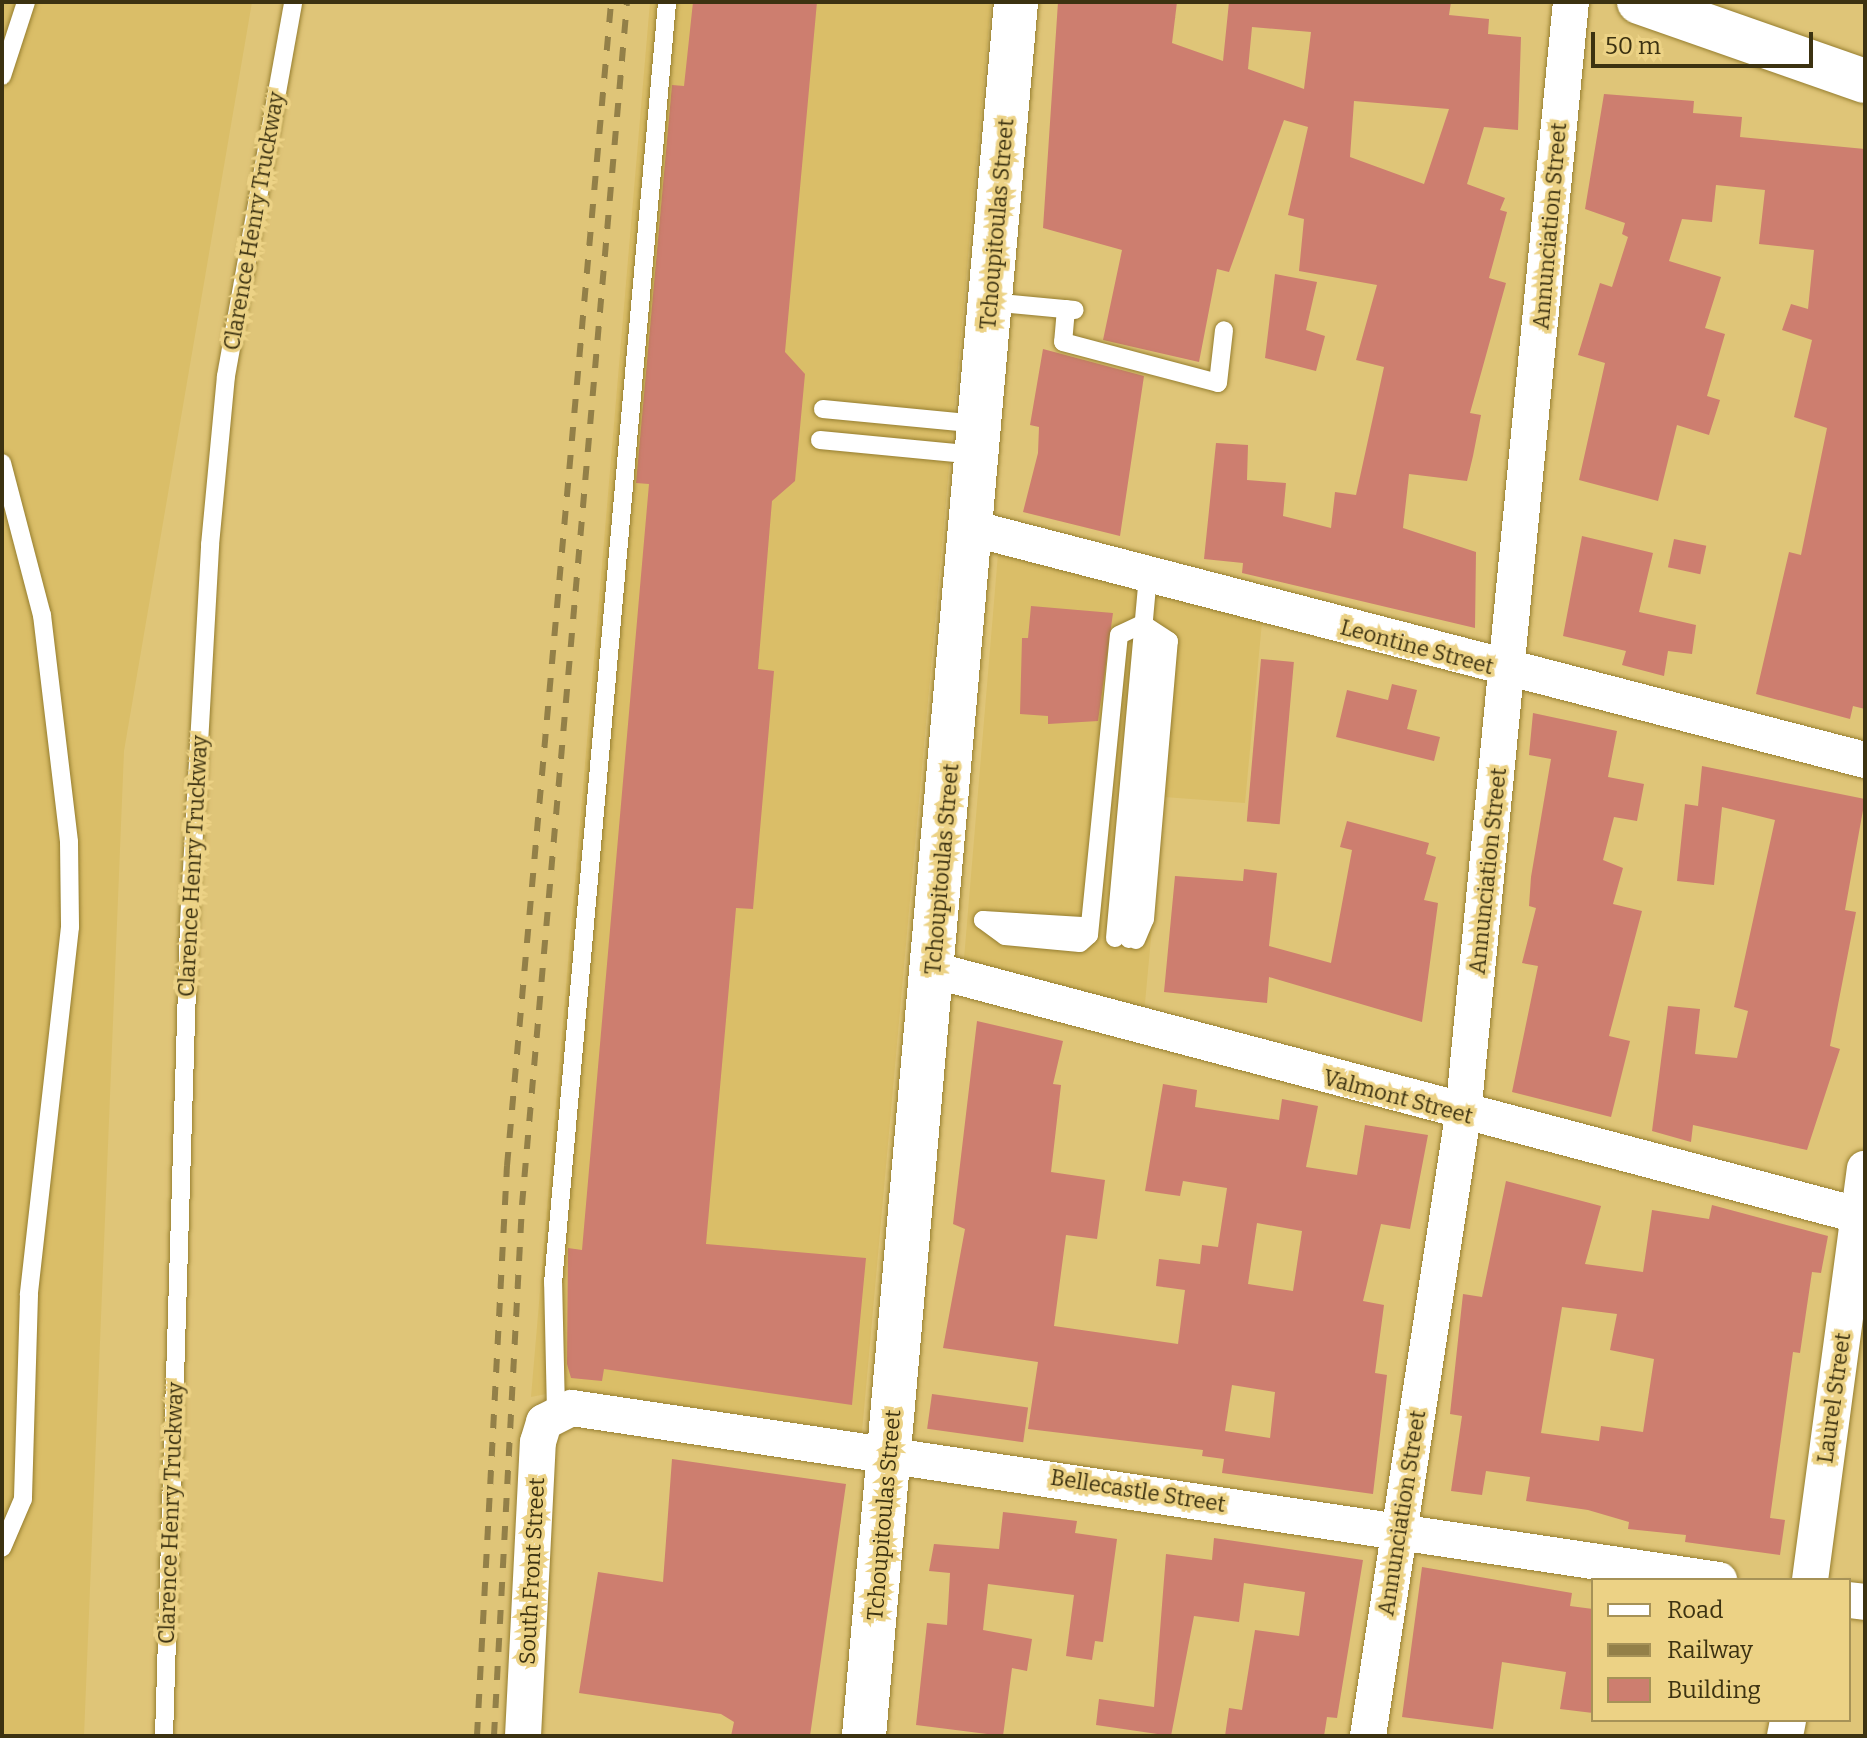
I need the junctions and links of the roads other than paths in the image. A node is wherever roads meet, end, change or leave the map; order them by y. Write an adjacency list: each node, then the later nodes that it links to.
1 (26, 2): 7 (lane)
2 (293, 2): 32 (lane, Clarence Henry Truckway)
3 (667, 2): 26 (lane)
4 (1016, 2): 9 (street, Tchoupitoulas Street)
5 (1571, 2): 18 (street, Annunciation Street)
6 (1639, 2): 8 (street)
7 (2, 76)
8 (1865, 81)
9 (990, 302): 10 (lane); 13 (street, Tchoupitoulas Street)
10 (1224, 330)
11 (823, 409): 13 (lane)
12 (820, 440): 13 (lane)
13 (979, 440): 15 (street, Tchoupitoulas Street)
14 (2, 463): 29 (lane)
15 (971, 528): 16 (street, Leontine Street); 22 (street, Tchoupitoulas Street)
16 (1148, 575): 17 (lane); 18 (street, Leontine Street)
17 (1143, 624): 21 (lane); 21 (lane)
18 (1509, 671): 19 (street, Leontine Street); 23 (street, Annunciation Street)
19 (1865, 760)
20 (983, 920): 21 (lane)
21 (1114, 938)
22 (933, 970): 23 (street, Valmont Street); 27 (street, Tchoupitoulas Street)
23 (1463, 1115): 25 (street, Valmont Street); 28 (street, Annunciation Street)
24 (1865, 1169): 25 (street, Laurel Street)
25 (1862, 1216): 31 (street, Laurel Street)
26 (556, 1411): 27 (street, Bellecastle Street); 33 (street, South Front Street)
27 (890, 1452): 28 (street, Bellecastle Street); 34 (street, Tchoupitoulas Street)
28 (1399, 1531): 30 (street, Bellecastle Street); 35 (street, Annunciation Street)
29 (2, 1548)
30 (1706, 1578)
31 (1810, 1578)
32 (164, 1736)
33 (523, 1736)
34 (864, 1736)
35 (1368, 1736)

